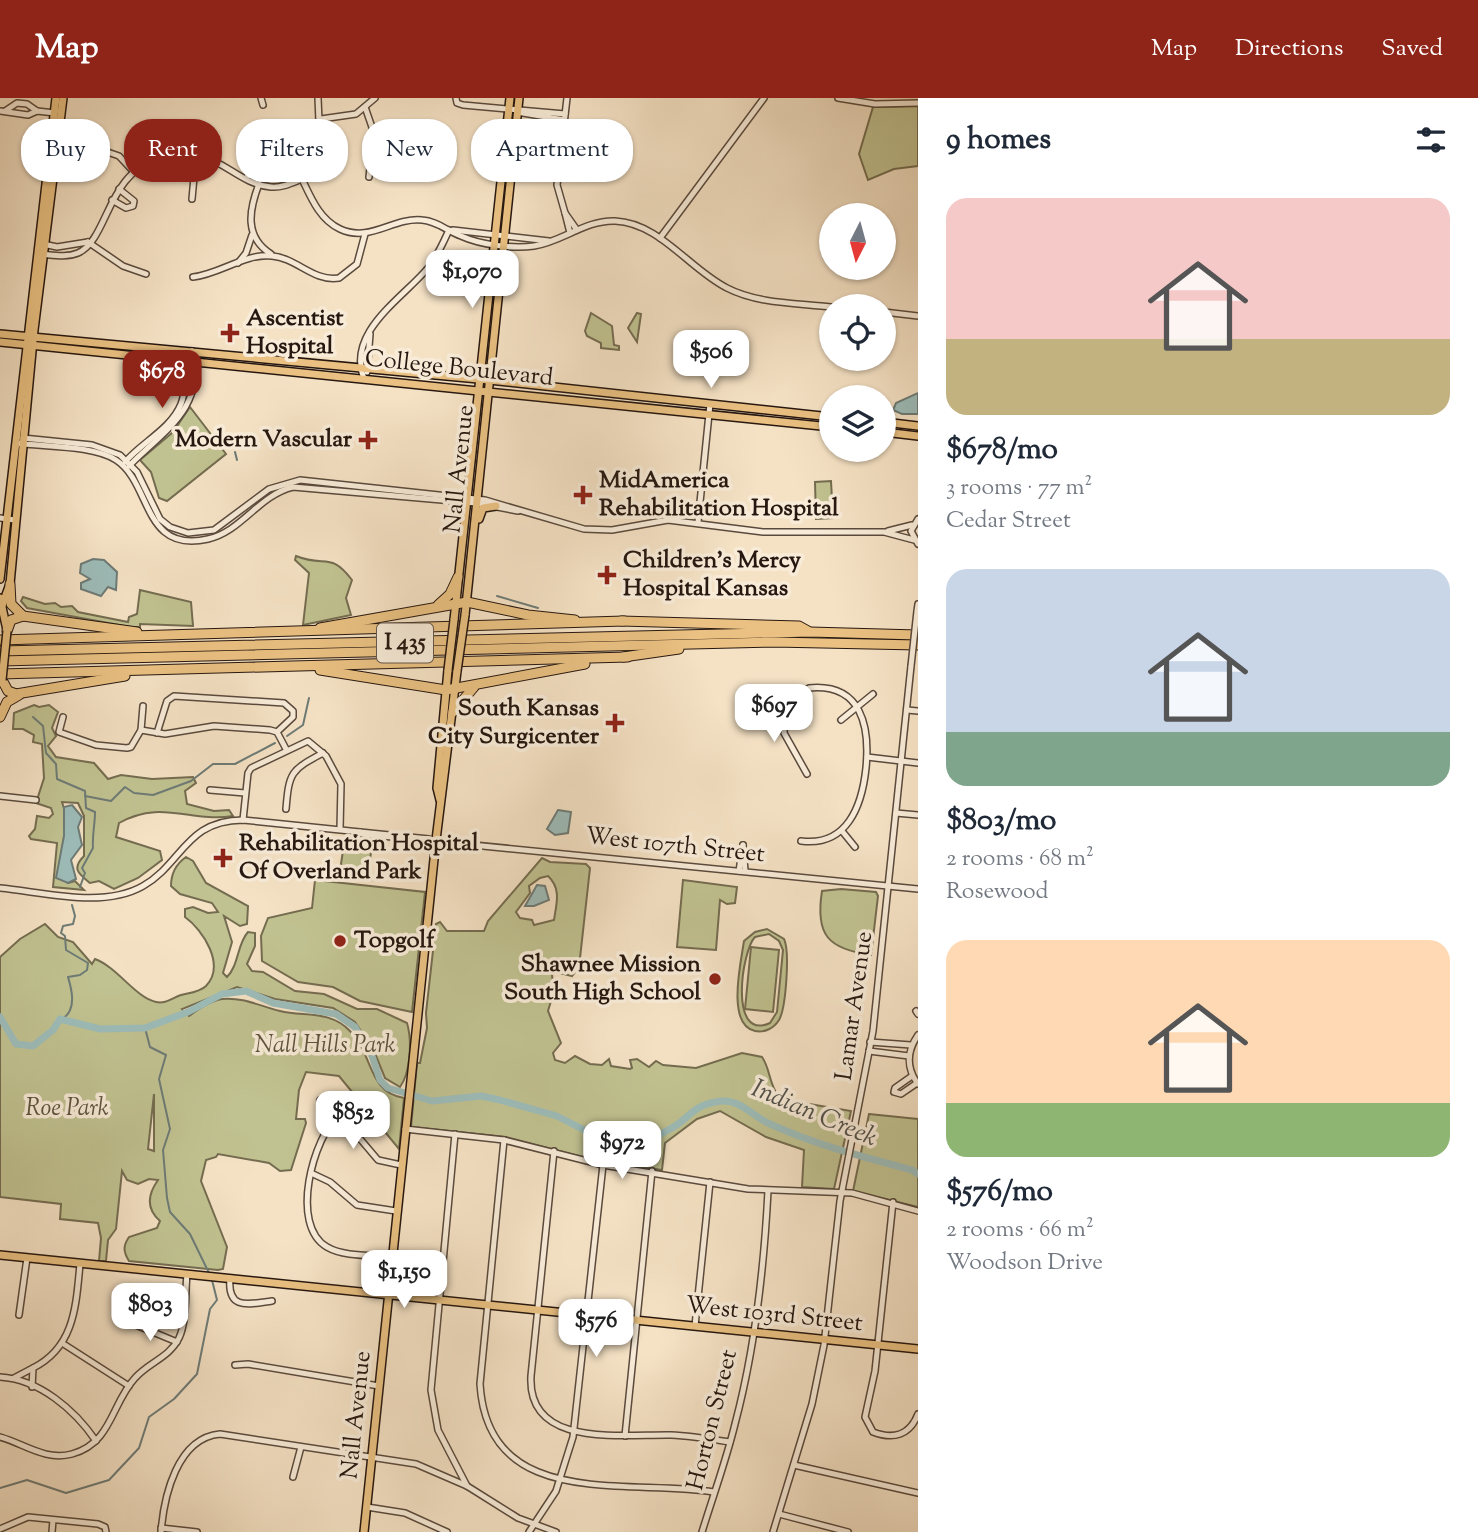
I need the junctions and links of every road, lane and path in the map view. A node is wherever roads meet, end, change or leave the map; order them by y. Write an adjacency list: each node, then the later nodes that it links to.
1 (57, 98): 16 (main road)
2 (63, 98): 16 (main road)
3 (318, 98): 18 (street)
4 (375, 98): 12 (street)
5 (510, 98): 15 (main road, Nall Avenue)
6 (519, 98): 15 (main road, Nall Avenue)
7 (567, 98): 17 (street)
8 (764, 98): 35 (street)
9 (838, 98): 11 (street)
10 (456, 99): 15 (street)
11 (918, 103)
12 (365, 107): 18 (street); 19 (street)
13 (2, 111): 14 (street); 14 (street)
14 (37, 111): 16 (street)
15 (513, 111): 17 (street); 36 (main road, Nall Avenue); 37 (main road, Nall Avenue)
16 (58, 114): 39 (main road)
17 (565, 117): 29 (street)
18 (321, 119)
19 (369, 119)
20 (125, 182): 26 (street)
21 (194, 182): 27 (street)
22 (256, 182): 25 (street)
23 (294, 182): 25 (street)
24 (304, 182): 33 (street)
25 (259, 184): 34 (street)
26 (119, 189): 28 (street); 28 (street)
27 (192, 199)
28 (112, 200): 38 (street)
29 (565, 213): 31 (street); 32 (street)
30 (449, 230): 33 (street); 36 (street); 54 (street)
31 (577, 230): 32 (street); 35 (street)
32 (570, 233): 37 (street)
33 (365, 234): 41 (street)
34 (252, 235): 41 (street); 42 (street)
35 (660, 238): 45 (street)
36 (494, 240): 37 (street); 56 (main road, Nall Avenue)
37 (504, 241): 57 (main road, Nall Avenue)
38 (88, 242): 39 (street); 40 (street); 43 (street)
39 (41, 244): 40 (main road)
40 (40, 254): 49 (main road)
41 (274, 256): 42 (street)
42 (237, 264): 44 (street)
43 (146, 274)
44 (193, 278)
45 (819, 306)
46 (896, 313): 47 (street)
47 (918, 316)
48 (0, 334): 49 (main road, College Boulevard)
49 (30, 336): 51 (main road); 52 (main road, College Boulevard)
50 (0, 342): 51 (main road, College Boulevard)
51 (29, 345): 53 (main road, College Boulevard); 60 (main road); 60 (main road)
52 (192, 351): 53 (street); 54 (main road, College Boulevard)
53 (191, 361): 55 (main road, College Boulevard); 70 (street)
54 (364, 368): 55 (street); 56 (main road, College Boulevard)
55 (364, 379): 58 (main road, College Boulevard)
56 (478, 379): 57 (main road, College Boulevard); 58 (main road, Nall Avenue)
57 (489, 380): 59 (main road, Nall Avenue); 61 (main road, College Boulevard)
58 (477, 389): 59 (main road, College Boulevard); 71 (main road, Nall Avenue)
59 (487, 390): 62 (main road, College Boulevard); 72 (main road, Nall Avenue)
60 (24, 396): 69 (main road); 69 (main road)
61 (710, 404): 62 (street); 63 (main road, College Boulevard)
62 (709, 414): 65 (main road, College Boulevard); 77 (street)
63 (819, 416)
64 (896, 423): 66 (main road)
65 (819, 426)
66 (918, 426)
67 (896, 433): 68 (main road)
68 (918, 436)
69 (20, 441): 70 (street); 76 (main road)
70 (127, 464): 71 (street)
71 (467, 500): 72 (street); 82 (main road, Nall Avenue)
72 (476, 501): 73 (street); 74 (street); 81 (main road, Nall Avenue)
73 (496, 506): 74 (street); 81 (main road)
74 (524, 511): 77 (street)
75 (918, 519): 78 (street)
76 (7, 522): 83 (main road); 84 (main road)
77 (698, 522): 79 (street)
78 (912, 525): 79 (street); 80 (street)
79 (884, 532): 80 (street)
80 (917, 543)
81 (470, 567): 86 (main road, Nall Avenue)
82 (458, 577): 88 (highway); 90 (main road, Nall Avenue)
83 (0, 579)
84 (10, 584): 89 (main road); 92 (highway)
85 (0, 598): 89 (main road)
86 (467, 602): 90 (highway); 93 (highway); 107 (main road, Nall Avenue, bridge)
87 (918, 604): 91 (street, Lamar Avenue)
88 (438, 605): 90 (highway); 96 (highway)
89 (1, 609): 94 (main road)
90 (455, 609): 107 (main road, Nall Avenue, bridge)
91 (917, 611): 115 (street, Lamar Avenue, bridge)
92 (23, 616): 94 (highway); 98 (highway)
93 (624, 621): 95 (highway); 96 (highway)
94 (7, 631): 108 (main road, bridge)
95 (810, 632): 97 (highway, I 435); 102 (highway, I 435)
96 (300, 633): 98 (highway)
97 (918, 635)
98 (163, 636): 99 (highway)
99 (0, 640)
100 (716, 643): 101 (highway, I 435); 103 (highway); 104 (highway, I 435)
101 (918, 645)
102 (0, 651)
103 (628, 657): 105 (highway); 109 (highway)
104 (0, 661)
105 (294, 667): 106 (highway); 110 (highway)
106 (150, 671): 108 (highway); 111 (highway)
107 (453, 671): 110 (main road, Nall Avenue)
108 (1, 681): 111 (highway)
109 (475, 686): 110 (highway); 117 (highway)
110 (451, 689): 117 (main road, Nall Avenue); 134 (main road, Nall Avenue)
111 (20, 694): 118 (highway)
112 (873, 694): 114 (street)
113 (143, 706): 121 (street)
114 (856, 707): 120 (street); 126 (street); 129 (street)
115 (906, 710): 116 (street); 127 (street, Lamar Avenue)
116 (918, 711)
117 (453, 712): 134 (main road, Nall Avenue)
118 (0, 716)
119 (63, 718): 121 (street)
120 (841, 720)
121 (141, 730): 123 (street)
122 (277, 732): 123 (street); 123 (street); 124 (street)
123 (157, 733)
124 (286, 750): 125 (street); 131 (street)
125 (323, 752): 135 (street); 139 (street)
126 (867, 757): 127 (street); 140 (street)
127 (901, 761): 128 (street); 136 (street, Lamar Avenue)
128 (918, 763)
129 (807, 774)
130 (210, 790): 131 (street)
131 (246, 793): 138 (street)
132 (0, 796): 133 (street)
133 (36, 800)
134 (440, 800): 141 (main road, Nall Avenue)
135 (285, 809)
136 (896, 813): 137 (street); 144 (street, Lamar Avenue)
137 (918, 815)
138 (243, 820): 139 (street, West 107th Street); 145 (street, West 107th Street)
139 (340, 829): 141 (street, West 107th Street)
140 (842, 831): 142 (street); 143 (street)
141 (432, 839): 144 (street, West 107th Street); 156 (main road, Nall Avenue)
142 (801, 841)
143 (855, 847)
144 (888, 886): 146 (street, West 107th Street); 148 (street, Lamar Avenue)
145 (0, 888)
146 (918, 889)
147 (918, 1035): 149 (street)
148 (870, 1042): 149 (street); 150 (street, Lamar Avenue)
149 (911, 1045): 151 (street)
150 (869, 1051): 151 (street); 166 (street, Lamar Avenue)
151 (909, 1056): 152 (street)
152 (912, 1076): 153 (street); 153 (street)
153 (917, 1084)
154 (320, 1100): 155 (street)
155 (339, 1114): 160 (street); 163 (street)
156 (405, 1129): 157 (street); 160 (main road, Nall Avenue)
157 (455, 1134): 158 (street); 177 (street)
158 (504, 1140): 159 (street); 179 (street)
159 (554, 1151): 161 (street); 180 (street)
160 (401, 1164): 168 (main road, Nall Avenue)
161 (603, 1165): 162 (street); 182 (street)
162 (652, 1171): 164 (street); 183 (street)
163 (311, 1173): 168 (street); 171 (street)
164 (710, 1182): 165 (street); 185 (street)
165 (768, 1191): 166 (street); 186 (street, Horton Street)
166 (842, 1192): 167 (street); 187 (street, Lamar Avenue)
167 (893, 1202): 169 (street); 190 (street)
168 (396, 1210): 171 (main road, Nall Avenue)
169 (918, 1211)
170 (0, 1255): 172 (main road, West 103rd Street)
171 (391, 1257): 176 (main road, Nall Avenue)
172 (27, 1258): 173 (main road, West 103rd Street); 181 (street)
173 (80, 1264): 174 (main road, West 103rd Street); 189 (street)
174 (187, 1274): 175 (main road, West 103rd Street); 188 (street)
175 (227, 1278): 176 (main road, West 103rd Street); 178 (street)
176 (388, 1294): 177 (main road, West 103rd Street); 197 (main road, Nall Avenue)
177 (438, 1299): 179 (main road, West 103rd Street); 209 (street)
178 (272, 1301)
179 (488, 1304): 180 (main road, West 103rd Street); 213 (street)
180 (537, 1310): 182 (main road, West 103rd Street); 201 (street)
181 (19, 1315)
182 (587, 1315): 183 (main road, West 103rd Street); 201 (street)
183 (636, 1320): 185 (main road, West 103rd Street); 203 (street)
184 (131, 1323): 188 (street)
185 (695, 1326): 186 (main road, West 103rd Street)
186 (752, 1332): 187 (main road, West 103rd Street); 206 (street, Horton Street)
187 (825, 1339): 190 (main road, West 103rd Street); 210 (street, Lamar Avenue)
188 (177, 1342): 196 (street)
189 (62, 1343): 193 (street); 196 (street)
190 (878, 1345): 191 (main road, West 103rd Street); 200 (street)
191 (918, 1349)
192 (235, 1365): 197 (street)
193 (33, 1368): 195 (street); 198 (street)
194 (0, 1377): 195 (street)
195 (14, 1378): 198 (street)
196 (129, 1386): 205 (street)
197 (379, 1386): 208 (main road, Nall Avenue)
198 (32, 1387): 205 (street)
199 (918, 1414): 200 (street)
200 (869, 1426): 202 (street)
201 (574, 1431): 203 (street); 213 (street)
202 (861, 1431)
203 (625, 1436): 206 (street)
204 (0, 1437): 205 (street)
205 (96, 1441)
206 (730, 1442): 215 (street, Horton Street)
207 (301, 1447): 208 (street); 212 (street); 223 (street)
208 (372, 1457): 211 (street); 217 (main road, Nall Avenue)
209 (452, 1460): 211 (street); 214 (street)
210 (794, 1465): 216 (street); 218 (street, Lamar Avenue)
211 (441, 1474): 214 (street)
212 (293, 1477)
213 (560, 1480): 215 (street); 220 (street)
214 (467, 1486): 220 (street)
215 (714, 1492): 230 (street, Horton Street)
216 (918, 1493)
217 (367, 1507): 226 (main road, Nall Avenue); 227 (street)
218 (779, 1514): 231 (street, Lamar Avenue); 232 (street)
219 (53, 1520): 221 (street); 222 (street); 224 (street)
220 (534, 1525): 228 (street); 229 (street)
221 (0, 1530)
222 (105, 1530)
223 (161, 1530): 225 (street)
224 (51, 1532)
225 (197, 1532)
226 (364, 1532)
227 (447, 1532)
228 (529, 1532)
229 (556, 1532)
230 (702, 1532)
231 (773, 1532)
232 (848, 1532)

